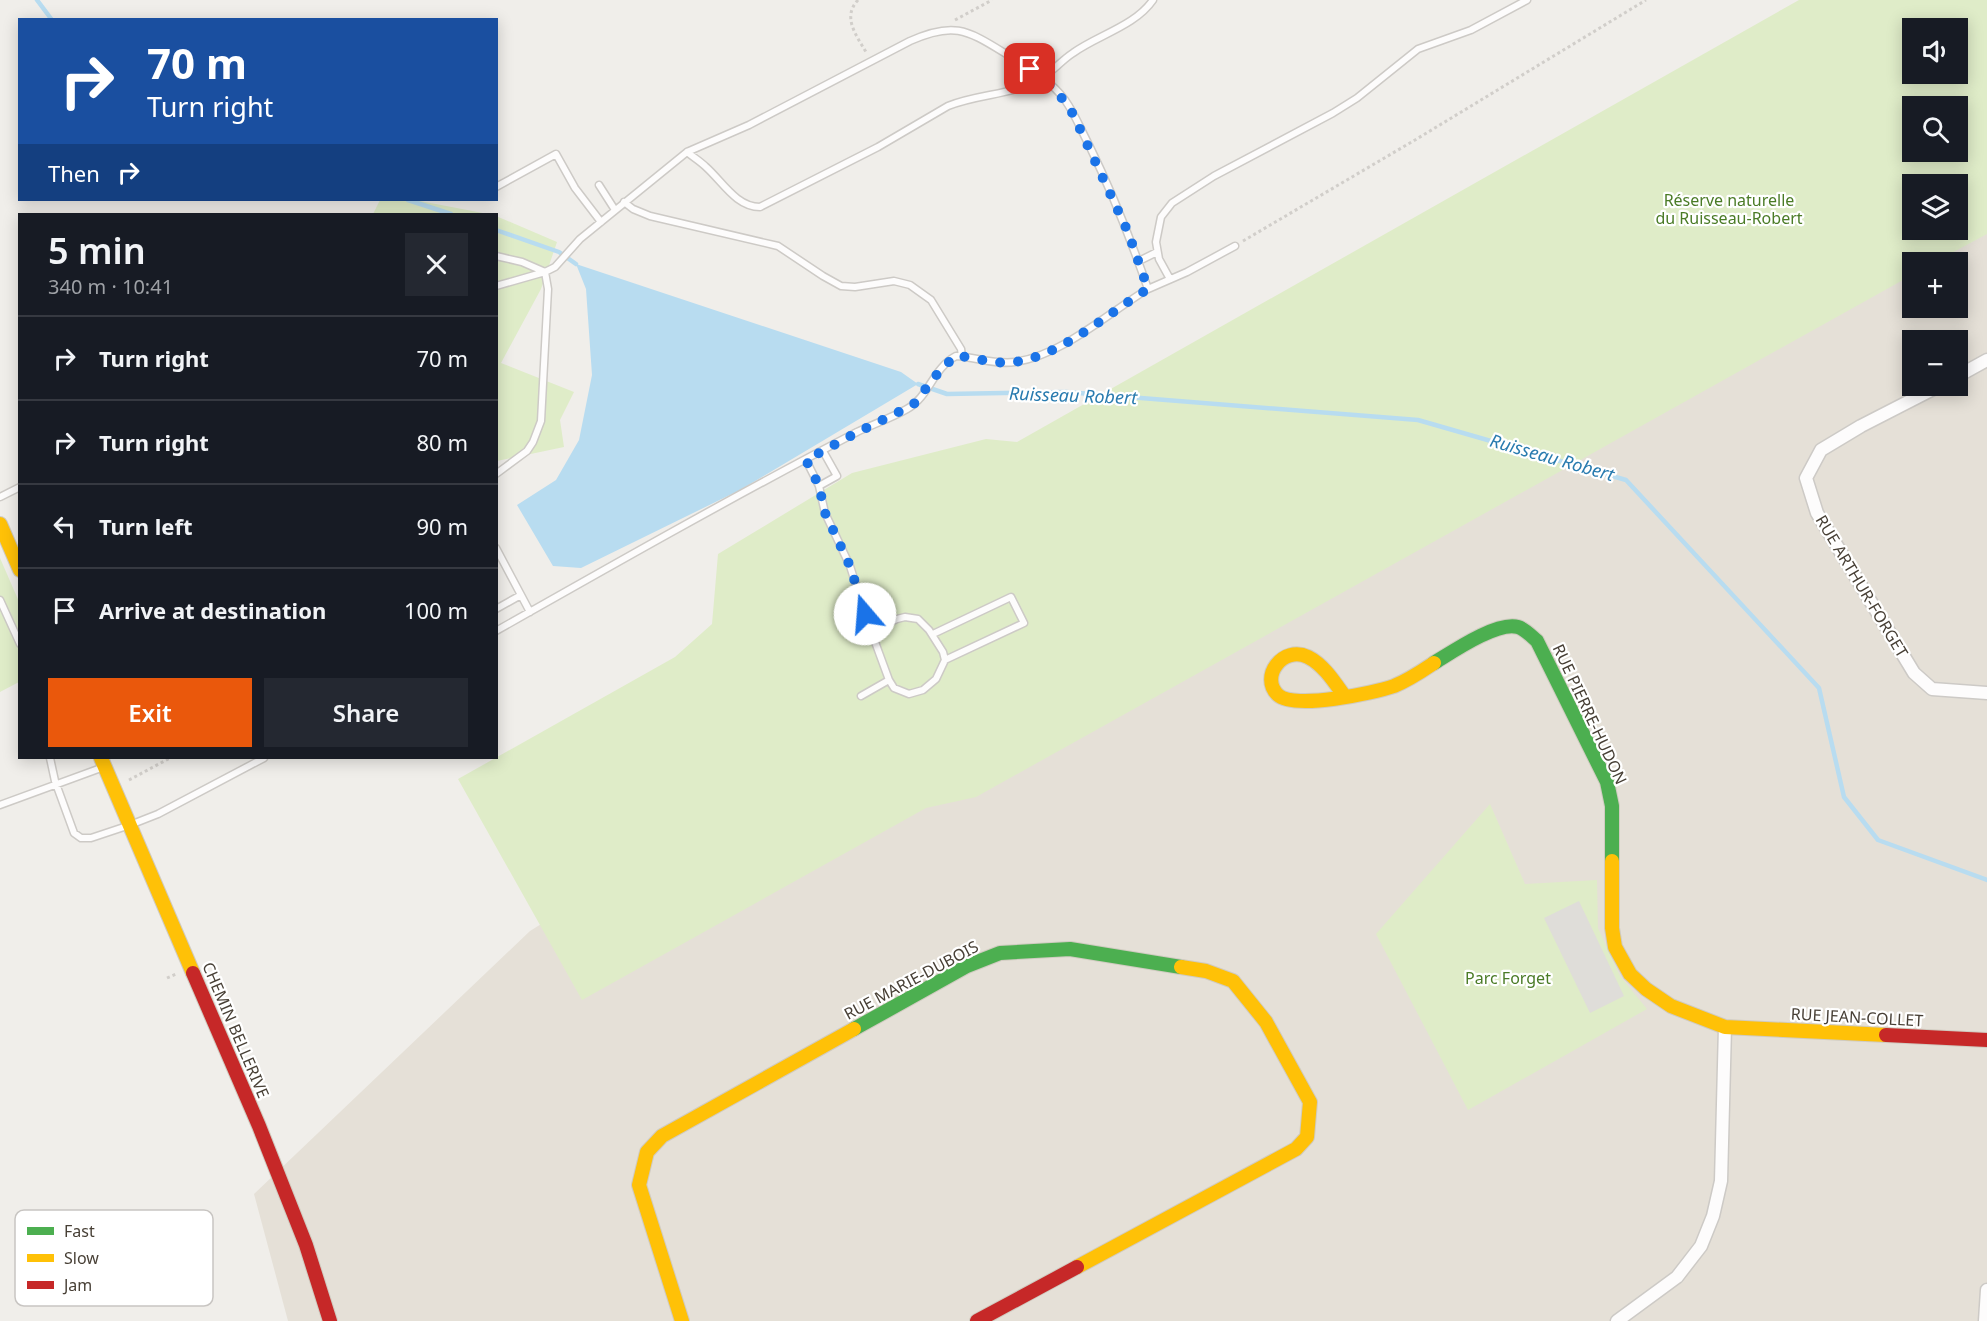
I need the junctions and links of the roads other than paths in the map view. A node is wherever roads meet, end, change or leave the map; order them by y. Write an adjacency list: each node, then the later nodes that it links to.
1 (1153, 0): 3 (lane)
2 (1527, 0): 11 (lane)
3 (1042, 78): 4 (lane); 4 (lane); 13 (lane)
4 (687, 152): 7 (lane)
5 (599, 185): 8 (lane)
6 (498, 186): 9 (lane)
7 (624, 202): 8 (lane); 18 (lane)
8 (615, 210): 9 (lane)
9 (601, 222): 14 (lane)
10 (1235, 246): 15 (lane)
11 (1157, 252): 13 (lane); 15 (lane)
12 (498, 256): 14 (lane)
13 (1139, 261): 17 (lane)
14 (544, 272): 16 (lane); 24 (lane)
15 (1170, 279): 17 (lane)
16 (498, 285)
17 (1148, 289): 18 (lane)
18 (962, 356): 22 (lane)
19 (1987, 360): 20 (street)
20 (1968, 370)
21 (1920, 396): 41 (street, RUE ARTHUR-FORGET)
22 (823, 451): 23 (lane); 25 (lane)
23 (806, 460): 25 (lane); 34 (lane)
24 (498, 473)
25 (819, 486): 36 (lane)
26 (18, 489): 27 (lane)
27 (0, 497)
28 (0, 524): 30 (street)
29 (498, 552): 31 (lane)
30 (18, 565)
31 (521, 595): 33 (lane); 34 (lane)
32 (0, 600): 38 (lane)
33 (498, 608)
34 (530, 612): 35 (lane)
35 (498, 630)
36 (871, 631): 37 (lane); 40 (lane)
37 (933, 634): 39 (lane); 39 (lane)
38 (18, 640)
39 (945, 660): 40 (lane)
40 (889, 680): 42 (lane)
41 (1987, 693)
42 (861, 696)
43 (1345, 697): 43 (street, RUE PIERRE-HUDON); 50 (street, RUE PIERRE-HUDON)
44 (50, 759): 47 (lane)
45 (262, 759): 49 (lane)
46 (103, 762): 47 (lane); 49 (street, CHEMIN BELLERIVE)
47 (57, 786): 48 (lane); 49 (lane)
48 (0, 805)
49 (130, 825): 53 (street, CHEMIN BELLERIVE)
50 (1725, 1027): 51 (street, RUE JEAN-COLLET); 56 (street)
51 (1987, 1040)
52 (1987, 1290): 57 (street)
53 (330, 1321)
54 (682, 1321): 55 (street, RUE MARIE-DUBOIS)
55 (977, 1321)
56 (1617, 1321)
57 (1985, 1321)

